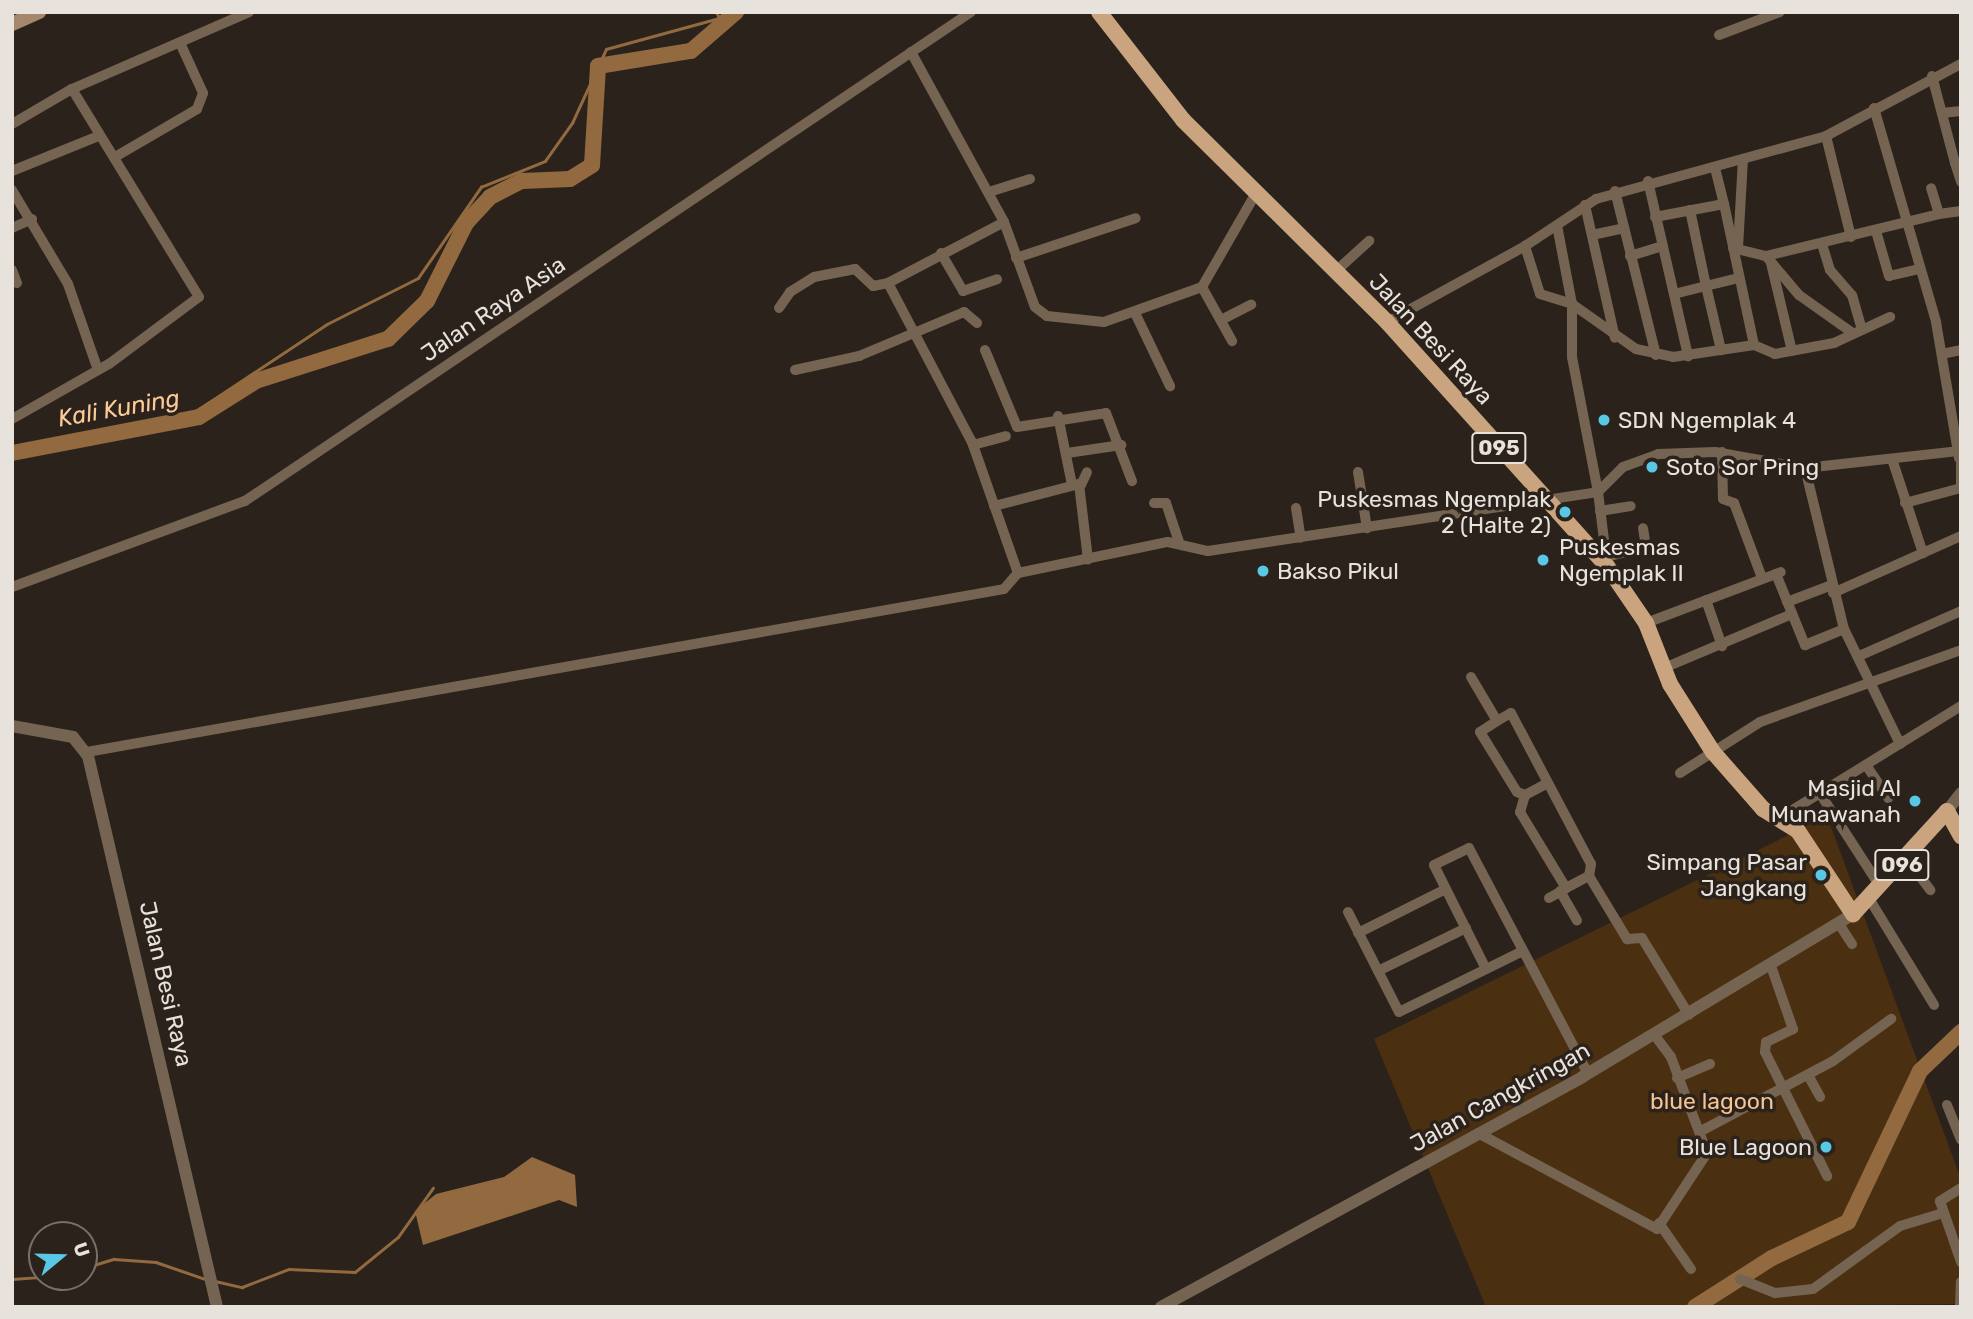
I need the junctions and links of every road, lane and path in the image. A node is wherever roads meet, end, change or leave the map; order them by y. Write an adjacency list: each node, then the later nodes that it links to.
1 (40, 12): 6 (main road)
2 (249, 12): 8 (street)
3 (971, 12): 9 (street, Jalan Raya Asia)
4 (1099, 12): 31 (main road, Jalan Besi Raya / 095)
5 (1780, 12): 7 (street)
6 (12, 24)
7 (1719, 35)
8 (181, 45): 12 (street); 19 (street)
9 (911, 52): 30 (street); 123 (street, Jalan Raya Asia)
10 (1961, 64): 11 (street)
11 (1932, 76): 13 (street); 15 (street)
12 (72, 89): 16 (street); 17 (street)
13 (1874, 108): 18 (street); 41 (street)
14 (1961, 111): 15 (street)
15 (1942, 113): 21 (street)
16 (12, 124)
17 (98, 136): 19 (street); 23 (street)
18 (1826, 136): 20 (street); 47 (street)
19 (115, 157): 87 (street)
20 (1743, 159): 22 (street); 52 (street)
21 (1958, 162): 26 (street)
22 (1715, 167): 25 (street); 32 (street)
23 (12, 171)
24 (1030, 179): 30 (street)
25 (1648, 181): 29 (street); 37 (street)
26 (1961, 182)
27 (1931, 187): 36 (street)
28 (12, 190): 39 (street)
29 (1615, 191): 33 (street); 44 (street)
30 (989, 192): 40 (street)
31 (1255, 195): 59 (main road, Jalan Besi Raya / 095); 65 (street)
32 (1724, 204): 34 (street); 52 (street)
33 (1585, 205): 42 (street); 46 (street)
34 (1690, 210): 37 (street); 64 (street)
35 (1961, 211): 36 (street)
36 (1938, 214): 41 (street)
37 (1655, 217): 51 (street)
38 (1136, 218): 55 (street)
39 (32, 219): 43 (street); 87 (street)
40 (1004, 222): 53 (street); 55 (street)
41 (1904, 222): 45 (street); 58 (street)
42 (1556, 225): 50 (street); 67 (street)
43 (12, 228)
44 (1624, 228): 46 (street); 54 (street)
45 (1876, 231): 47 (street); 58 (street)
46 (1592, 235): 77 (street)
47 (1851, 237): 49 (street)
48 (1368, 241): 59 (street)
49 (1822, 244): 56 (street); 76 (street)
50 (1525, 246): 67 (street); 73 (street)
51 (1663, 246): 54 (street); 66 (street)
52 (1736, 248): 56 (street); 60 (street)
53 (942, 253): 61 (street); 63 (street)
54 (1630, 256): 85 (street)
55 (1016, 258): 70 (street)
56 (1768, 259): 76 (street); 83 (street)
57 (12, 270): 62 (street)
58 (1915, 270): 84 (street)
59 (1336, 271): 73 (main road, Jalan Besi Raya / 095)
60 (1739, 278): 64 (street); 79 (street)
61 (997, 279)
62 (17, 283)
63 (888, 283): 69 (street); 75 (street)
64 (1706, 286): 66 (street); 81 (street)
65 (1202, 287): 70 (street); 72 (street)
66 (1674, 294): 86 (street)
67 (1572, 304): 77 (street); 105 (street)
68 (1251, 305): 72 (street)
69 (779, 308)
70 (1136, 315): 89 (street)
71 (1890, 317): 76 (street)
72 (1221, 320): 78 (street)
73 (1387, 322): 106 (main road, Jalan Besi Raya / 095)
74 (977, 323): 75 (street)
75 (914, 328): 88 (street); 93 (street)
76 (1857, 331): 83 (street)
77 (1615, 338): 85 (street)
78 (1233, 341)
79 (1754, 345): 81 (street); 83 (street)
80 (985, 350): 90 (street)
81 (1721, 350): 86 (street)
82 (1961, 350): 84 (street)
83 (1793, 351)
84 (1942, 354): 97 (street)
85 (1656, 355): 86 (street)
86 (1688, 356)
87 (98, 370): 91 (street)
88 (795, 370)
89 (1170, 386)
90 (1058, 416): 94 (street); 96 (street)
91 (12, 419)
92 (1006, 436): 93 (street)
93 (973, 445): 109 (street)
94 (1121, 445): 96 (street); 102 (street)
95 (1722, 452): 99 (street); 105 (street); 122 (street)
96 (1067, 453): 103 (street)
97 (1959, 455): 98 (street); 104 (street)
98 (1894, 462): 99 (street); 108 (street)
99 (1805, 468): 124 (street)
100 (1087, 472): 103 (street)
101 (1358, 472): 113 (street)
102 (1132, 481)
103 (1076, 485): 109 (street); 119 (street)
104 (1961, 486): 108 (street)
105 (1598, 492): 106 (street); 112 (street)
106 (1545, 501): 113 (street); 120 (main road, Jalan Besi Raya / 095)
107 (1154, 503): 117 (street)
108 (1905, 503): 118 (street)
109 (994, 506): 121 (street)
110 (1631, 506): 112 (street)
111 (1296, 508): 116 (street)
112 (1601, 511): 120 (street)
113 (1367, 528): 116 (street)
114 (1643, 528): 120 (street)
115 (1961, 537): 118 (street)
116 (1301, 538): 117 (street)
117 (1179, 542): 119 (street)
118 (1923, 553): 124 (street)
119 (1088, 559): 121 (street)
120 (1606, 561): 129 (main road, Jalan Besi Raya / 095)
121 (1018, 573): 141 (street)
122 (1762, 578): 125 (street); 126 (street)
123 (12, 587)
124 (1833, 589): 126 (street); 130 (street)
125 (1706, 600): 129 (street); 131 (street)
126 (1787, 602): 128 (street)
127 (1961, 611): 133 (street)
128 (1792, 614): 130 (street); 131 (street)
129 (1646, 623): 134 (main road, Jalan Besi Raya / 095)
130 (1844, 629): 133 (street)
131 (1722, 646): 134 (street)
132 (1961, 650): 136 (street)
133 (1859, 656): 136 (street)
134 (1664, 668): 142 (main road, Jalan Besi Raya / 095)
135 (1471, 677): 138 (street)
136 (1875, 685): 140 (street); 142 (street)
137 (1961, 706): 140 (street)
138 (1497, 721): 145 (street); 148 (street)
139 (12, 726): 141 (street)
140 (1900, 744): 143 (street)
141 (87, 752): 194 (street, Jalan Besi Raya)
142 (1713, 752): 144 (street); 151 (main road, Jalan Besi Raya / 095)
143 (1866, 765): 146 (street); 149 (street)
144 (1680, 773)
145 (1544, 785): 148 (street); 154 (street)
146 (1819, 792): 151 (street); 155 (street)
147 (1961, 793): 150 (street)
148 (1525, 794): 157 (street)
149 (1888, 798)
150 (1947, 811): 152 (main road, 096); 153 (main road, 096)
151 (1778, 819): 162 (main road, Jalan Besi Raya / 095)
152 (1961, 836)
153 (1907, 859): 155 (main road, 096); 158 (street)
154 (1589, 876): 157 (street); 173 (street)
155 (1881, 888): 160 (main road, 096)
156 (1446, 889): 165 (street); 166 (street); 168 (street)
157 (1563, 890): 159 (street); 163 (street)
158 (1930, 890)
159 (1549, 898)
160 (1870, 900): 162 (main road, 096); 172 (street)
161 (1348, 912): 166 (street)
162 (1853, 914): 164 (street, Jalan Cangkringan)
163 (1577, 921)
164 (1839, 924): 167 (street); 169 (street, Jalan Cangkringan)
165 (1466, 928): 170 (street); 171 (street)
166 (1358, 933): 171 (street)
167 (1852, 944)
168 (1523, 951): 170 (street); 177 (street)
169 (1771, 966): 173 (street, Jalan Cangkringan); 180 (street)
170 (1486, 969): 171 (street)
171 (1378, 971)
172 (1934, 1005)
173 (1689, 1015): 175 (street, Jalan Cangkringan)
174 (1891, 1019): 178 (street)
175 (1654, 1036): 177 (street, Jalan Cangkringan); 179 (street)
176 (1710, 1064): 179 (street)
177 (1588, 1074): 184 (street, Jalan Cangkringan)
178 (1808, 1075): 180 (street); 181 (street)
179 (1677, 1078): 183 (street)
180 (1779, 1090): 183 (street); 186 (street)
181 (1820, 1097)
182 (1947, 1105): 185 (street)
183 (1701, 1131): 189 (street)
184 (1478, 1133): 189 (street); 195 (street, Jalan Cangkringan)
185 (1961, 1139)
186 (1827, 1176)
187 (1961, 1188): 188 (street)
188 (1943, 1213): 190 (street); 192 (street)
189 (1659, 1223): 191 (street)
190 (1960, 1257)
191 (1691, 1269)
192 (1740, 1279)
193 (1961, 1282): 196 (street)
194 (217, 1307)
195 (1161, 1307)
196 (1959, 1307)

